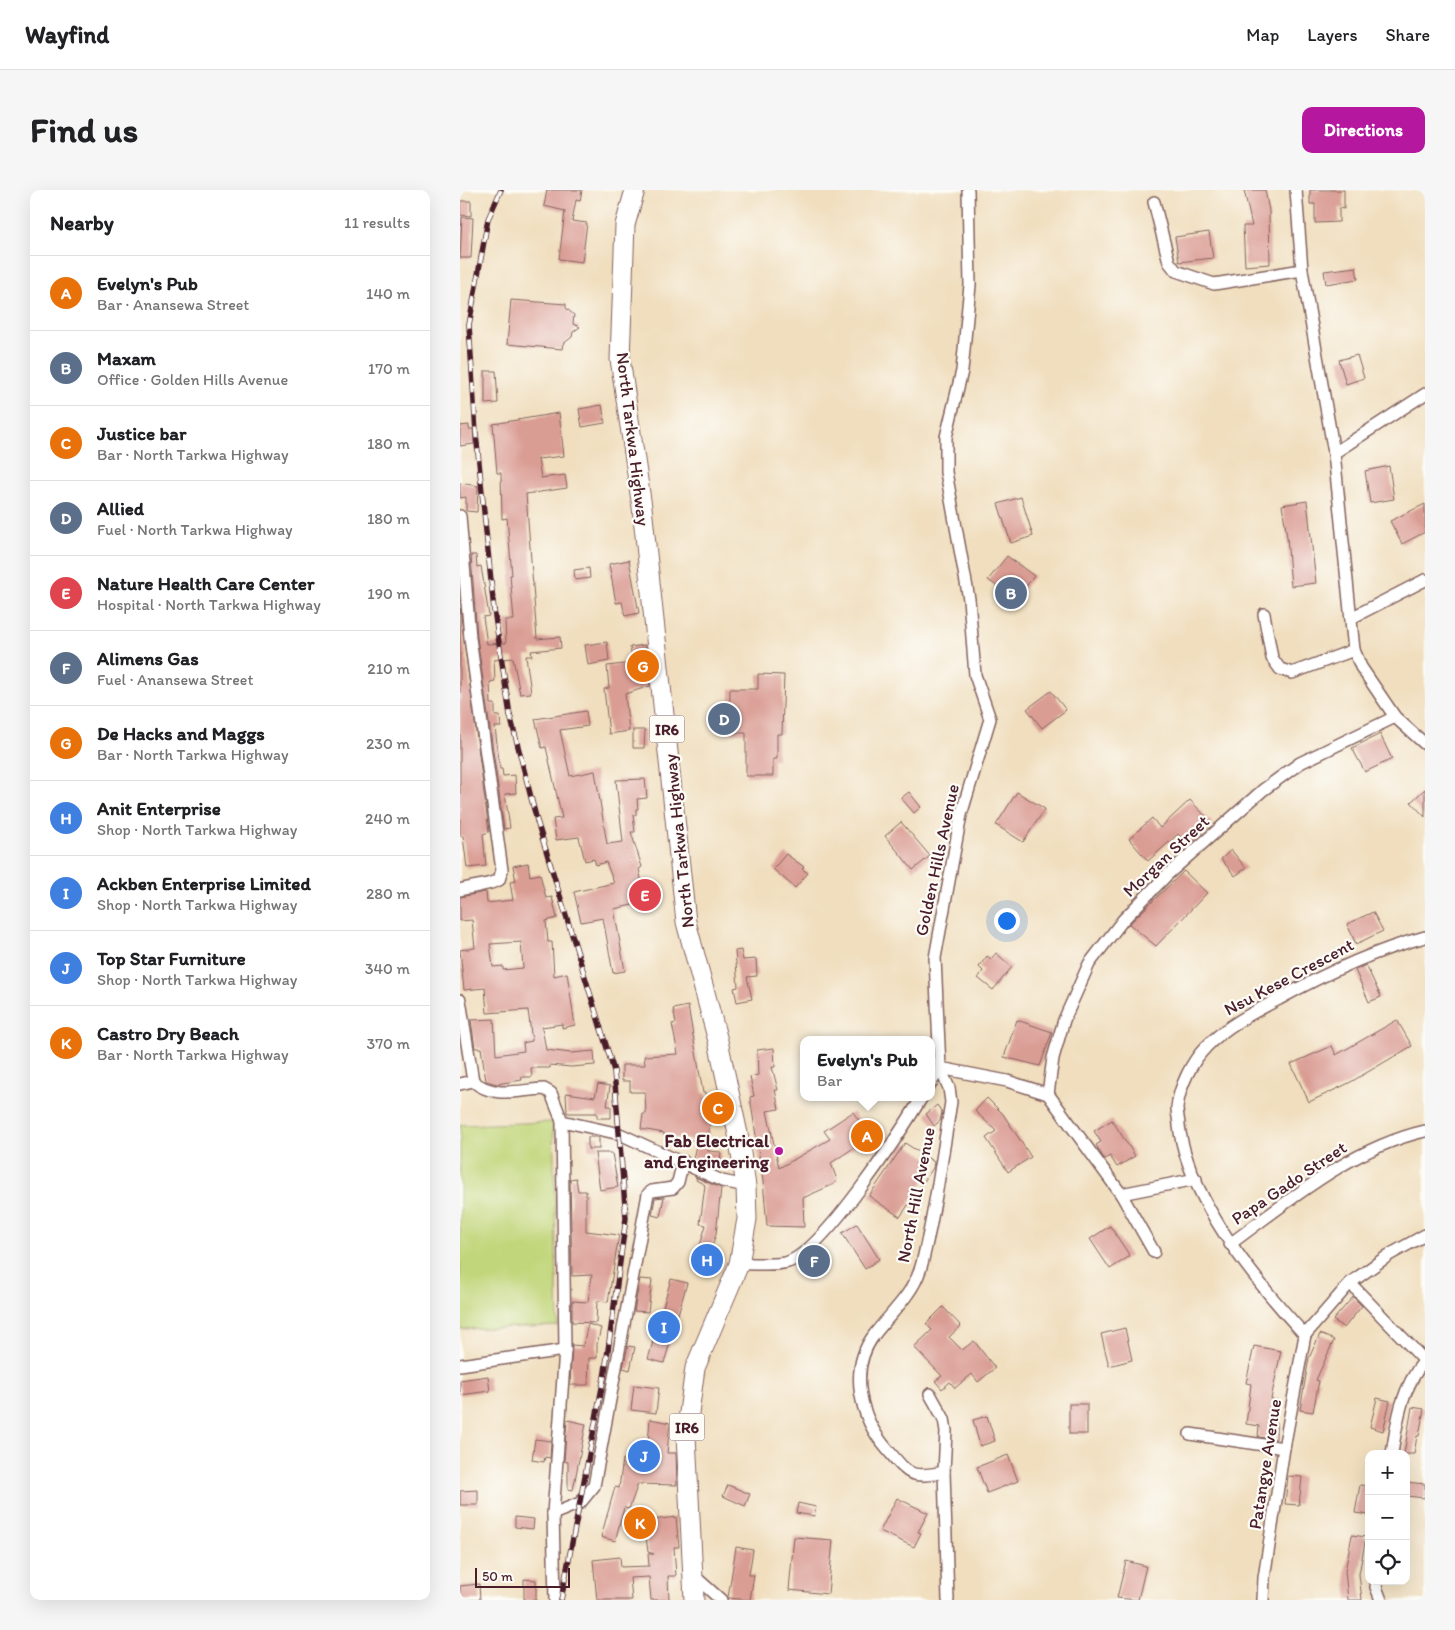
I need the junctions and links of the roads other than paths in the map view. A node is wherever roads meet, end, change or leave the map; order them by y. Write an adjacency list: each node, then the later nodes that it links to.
1 (635, 190): 29 (main road, North Tarkwa Highway / IR6)
2 (968, 190): 19 (street, Golden Hills Avenue)
3 (1296, 190): 5 (street)
4 (1154, 202): 5 (street)
5 (1302, 270): 7 (street)
6 (1425, 394): 7 (street)
7 (1334, 453): 12 (street)
8 (460, 516): 9 (street)
9 (461, 549): 16 (street)
10 (1425, 580): 12 (street)
11 (1264, 614): 13 (street)
12 (1351, 618): 13 (street)
13 (1354, 650): 14 (street)
14 (1395, 717): 15 (street); 23 (street, Morgan Street)
15 (1425, 744)
16 (460, 890)
17 (1425, 937): 28 (street, Nsu Kese Crescent)
18 (460, 1000): 21 (street)
19 (940, 1068): 20 (street); 23 (street); 44 (street, North Hill Avenue)
20 (935, 1076)
21 (473, 1080): 22 (street); 25 (street)
22 (460, 1084)
23 (1048, 1094): 30 (street)
24 (920, 1101): 34 (street)
25 (562, 1121): 27 (street); 37 (street)
26 (1425, 1131): 32 (street, Papa Gado Street)
27 (683, 1161): 29 (street); 45 (street)
28 (1196, 1179): 30 (street); 32 (street, Nsu Kese Crescent)
29 (746, 1186): 34 (main road, North Tarkwa Highway / IR6)
30 (1121, 1194): 33 (street)
31 (1425, 1235): 35 (street)
32 (1230, 1244): 36 (street, Nsu Kese Crescent)
33 (1154, 1252)
34 (739, 1264): 46 (main road, North Tarkwa Highway / IR6)
35 (1350, 1283): 36 (street); 38 (street)
36 (1305, 1335): 42 (street, Patangye Avenue)
37 (565, 1350): 39 (street); 45 (street)
38 (1425, 1360): 43 (street)
39 (460, 1365)
40 (930, 1394): 44 (street)
41 (1190, 1434): 42 (street)
42 (1284, 1448): 52 (street, Patangye Avenue)
43 (1393, 1450)
44 (944, 1472): 51 (street)
45 (553, 1514): 48 (street)
46 (692, 1574): 49 (main road, North Tarkwa Highway / IR6); 50 (street)
47 (1376, 1585): 53 (street)
48 (555, 1600)
49 (694, 1600)
50 (720, 1600)
51 (948, 1600)
52 (1264, 1600)
53 (1381, 1600)

